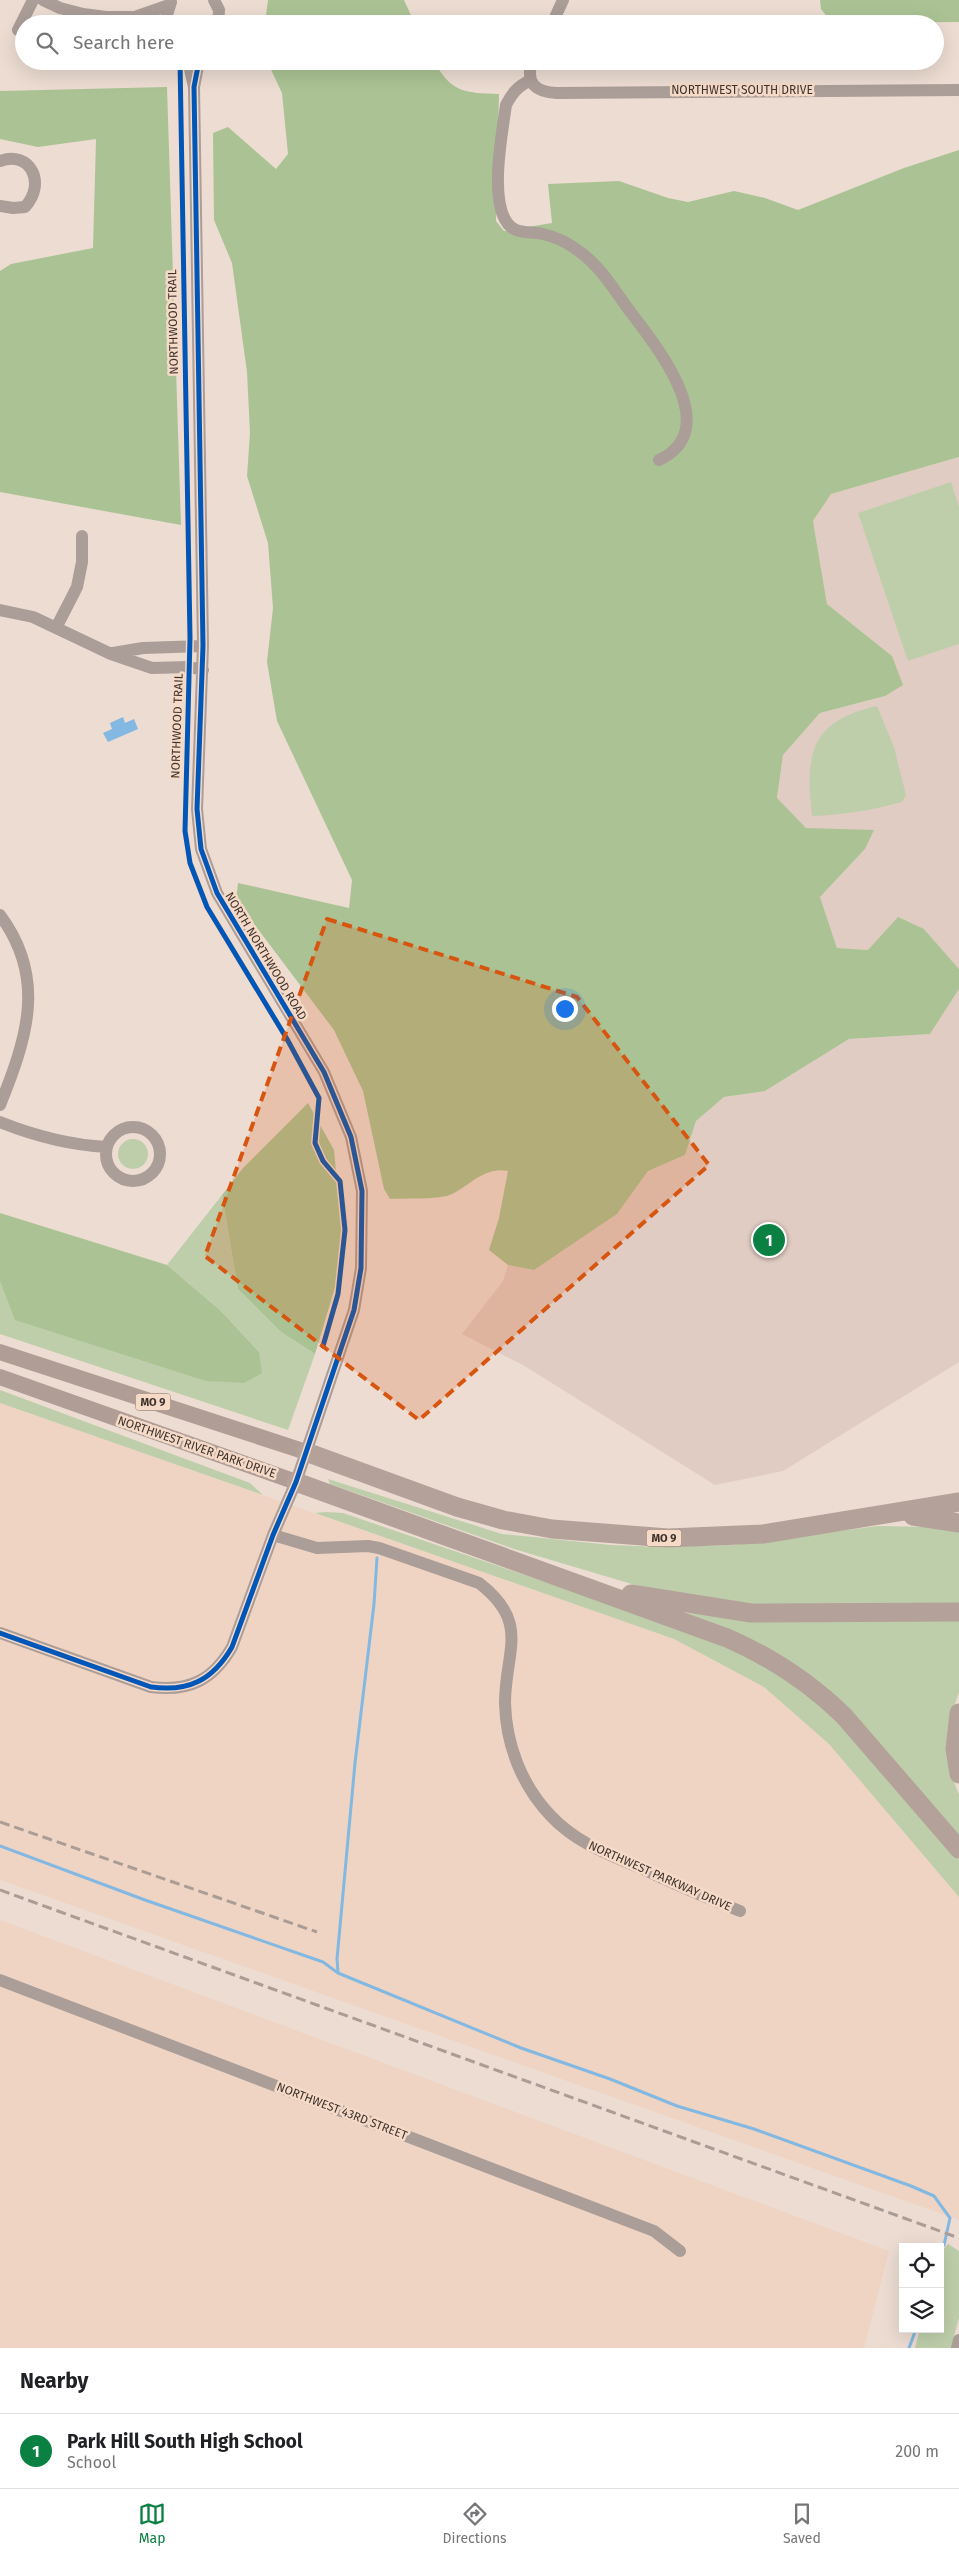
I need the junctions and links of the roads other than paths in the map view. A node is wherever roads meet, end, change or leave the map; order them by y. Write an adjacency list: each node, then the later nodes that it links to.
1 (33, 0): 6 (street)
2 (44, 0): 7 (street)
3 (214, 0): 9 (street)
4 (564, 0): 10 (street)
5 (171, 3): 8 (street)
6 (26, 15)
7 (91, 15)
8 (140, 15)
9 (219, 15)
10 (556, 15)
11 (190, 70): 15 (street, NORTH NORTHWOOD ROAD)
12 (197, 70): 15 (street, NORTH NORTHWOOD ROAD)
13 (531, 70): 14 (street)
14 (530, 80): 16 (street, NORTHWEST SOUTH DRIVE); 19 (street)
15 (194, 86): 23 (street, NORTH NORTHWOOD ROAD)
16 (959, 90)
17 (0, 161): 18 (street)
18 (0, 206)
19 (659, 460)
20 (82, 536): 22 (street)
21 (0, 610): 22 (street)
22 (56, 628): 24 (street)
23 (203, 646): 24 (street); 25 (street, NORTH NORTHWOOD ROAD)
24 (111, 654): 25 (street)
25 (202, 670): 32 (street, NORTH NORTHWOOD ROAD)
26 (0, 915): 27 (street)
27 (0, 1105)
28 (0, 1122): 29 (street)
29 (107, 1147): 29 (street)
30 (0, 1352): 32 (main road, MO 9)
31 (0, 1377): 33 (main road, NORTHWEST RIVER PARK DRIVE / MO 9)
32 (306, 1452): 33 (street, NORTH NORTHWOOD ROAD); 35 (highway, MO 9)
33 (296, 1482): 37 (street, NORTH NORTHWOOD ROAD); 38 (highway, NORTHWEST RIVER PARK DRIVE / MO 9)
34 (959, 1502): 35 (highway, MO 9)
35 (873, 1517): 36 (highway)
36 (959, 1522)
37 (273, 1535): 40 (street, NORTH NORTHWOOD ROAD); 44 (street, NORTHWEST PARKWAY DRIVE)
38 (592, 1589): 39 (highway, MO 9); 43 (highway)
39 (959, 1612)
40 (0, 1633)
41 (959, 1713): 42 (highway)
42 (959, 1774)
43 (959, 1849)
44 (740, 1911)
45 (0, 1980): 46 (street, NORTHWEST 43RD STREET)
46 (680, 2251)
47 (959, 2340): 48 (street)
48 (957, 2348)

